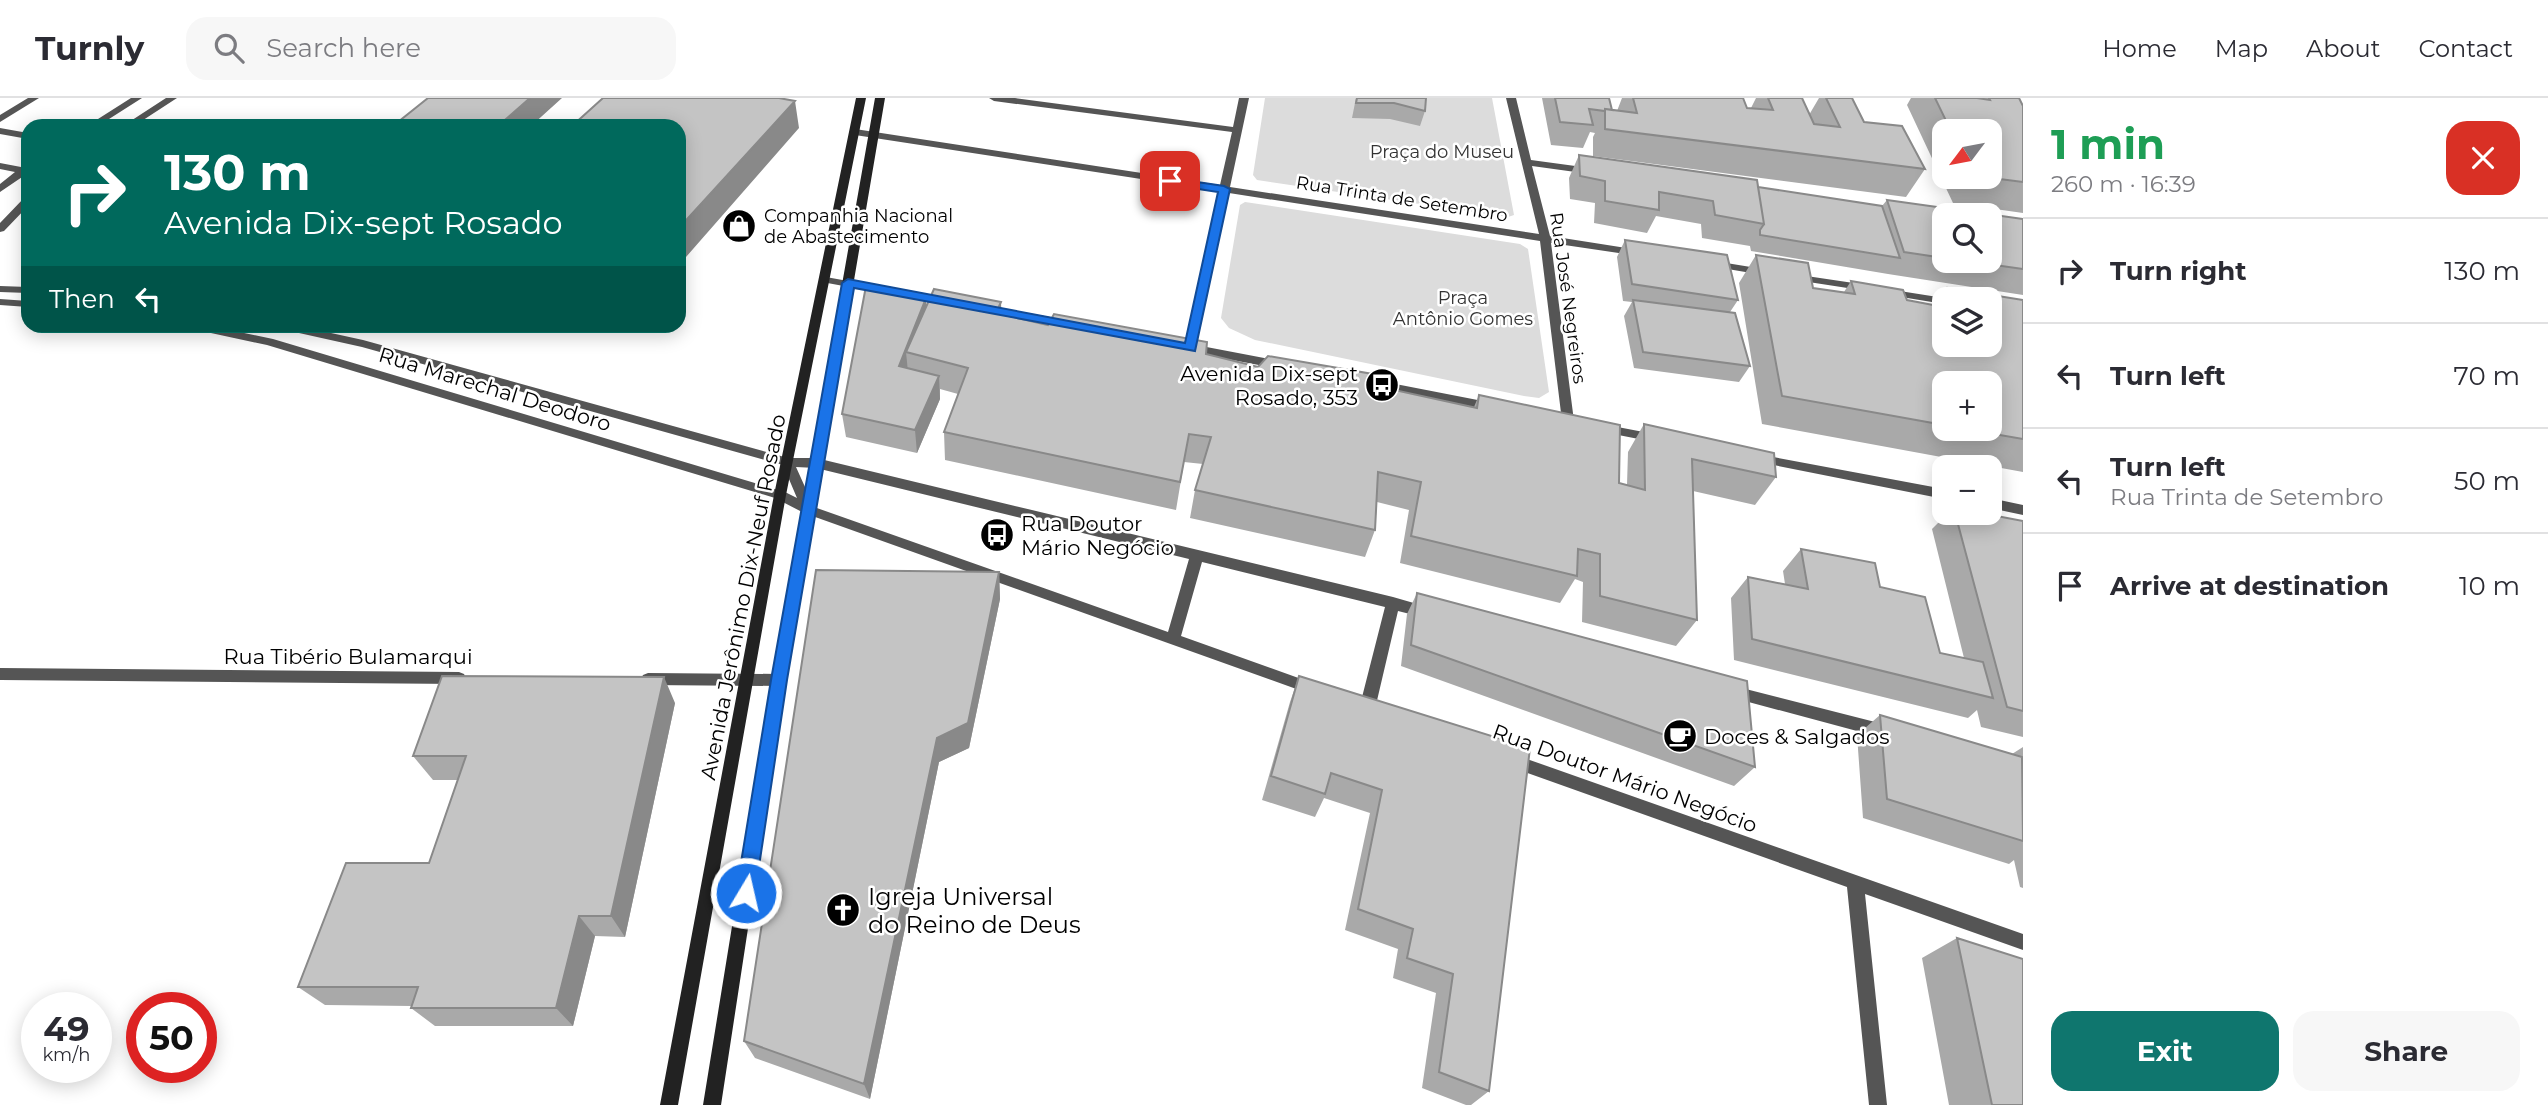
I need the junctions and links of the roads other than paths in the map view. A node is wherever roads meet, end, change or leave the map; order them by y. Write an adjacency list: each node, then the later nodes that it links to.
1 (34, 98): 9 (street)
2 (138, 98): 10 (street)
3 (172, 98): 11 (street)
4 (861, 98): 14 (main road, Avenida Jerônimo Dix-Neuf Rosado)
5 (880, 98): 16 (main road)
6 (994, 98): 12 (street)
7 (1244, 98): 12 (street)
8 (1511, 98): 17 (street, Rua José Negreiros)
9 (0, 119)
10 (104, 119)
11 (139, 119)
12 (1237, 130): 23 (street)
13 (0, 131): 15 (street)
14 (855, 132): 16 (street, Rua Trinta de Setembro); 29 (main road, Avenida Jerônimo Dix-Neuf Rosado)
15 (21, 135)
16 (873, 136): 23 (street, Rua Trinta de Setembro); 30 (main road)
17 (1526, 162): 21 (street); 26 (street, Rua José Negreiros)
18 (0, 166): 19 (street)
19 (21, 168)
20 (21, 173): 22 (street)
21 (1607, 173)
22 (0, 189)
23 (1224, 189): 26 (street, Rua Trinta de Setembro); 44 (street)
24 (21, 207): 25 (street)
25 (0, 229)
26 (1545, 238): 27 (street, Rua Trinta de Setembro); 49 (street, Rua José Negreiros)
27 (1655, 255)
28 (1696, 262): 33 (street)
29 (826, 280): 30 (street); 54 (main road, Avenida Jerônimo Dix-Neuf Rosado)
30 (848, 283): 36 (street); 55 (main road)
31 (0, 289): 32 (street)
32 (21, 290)
33 (1932, 298)
34 (0, 302): 35 (street)
35 (21, 304)
36 (958, 304)
37 (971, 306): 38 (street)
38 (1081, 327)
39 (229, 333): 42 (street, Rua Marechal Deodoro)
40 (250, 333): 42 (street)
41 (315, 333): 54 (street, Rua Marechal Deodoro)
42 (247, 337): 57 (street, Rua Marechal Deodoro)
43 (1176, 345): 44 (street)
44 (1190, 348): 45 (street)
45 (1300, 369)
46 (1368, 383): 47 (street)
47 (1502, 408)
48 (1555, 419): 49 (street)
49 (1568, 421): 50 (street)
50 (1581, 424)
51 (1595, 426): 52 (street)
52 (1662, 439)
53 (1743, 455): 56 (street)
54 (788, 463): 55 (street, Rua Marechal Deodoro); 57 (main road, Avenida Jerônimo Dix-Neuf Rosado); 59 (street)
55 (817, 464): 59 (main road); 61 (street, Rua Marechal Deodoro)
56 (1932, 492)
57 (780, 495): 59 (street); 68 (main road, Avenida Jerônimo Dix-Neuf Rosado)
58 (2002, 505): 60 (street)
59 (809, 509): 64 (street); 69 (main road)
60 (2023, 509)
61 (1197, 555): 62 (street, Rua Marechal Deodoro); 64 (street)
62 (1393, 603): 63 (street, Rua Marechal Deodoro); 72 (street)
63 (1447, 617)
64 (1173, 640): 71 (street)
65 (0, 674): 66 (street, Rua Tibério Bulamarqui)
66 (471, 678)
67 (638, 679): 68 (street)
68 (748, 680): 69 (street); 77 (main road, Avenida Jerônimo Dix-Neuf Rosado)
69 (779, 680): 78 (main road)
70 (1715, 687): 73 (street)
71 (1328, 695)
72 (1367, 709)
73 (1902, 736)
74 (1499, 756): 75 (street, Rua Doutor Mário Negócio)
75 (1855, 882): 76 (street, Rua Doutor Mário Negócio); 79 (street)
76 (2023, 942)
77 (669, 1105)
78 (712, 1105)
79 (1878, 1105)

